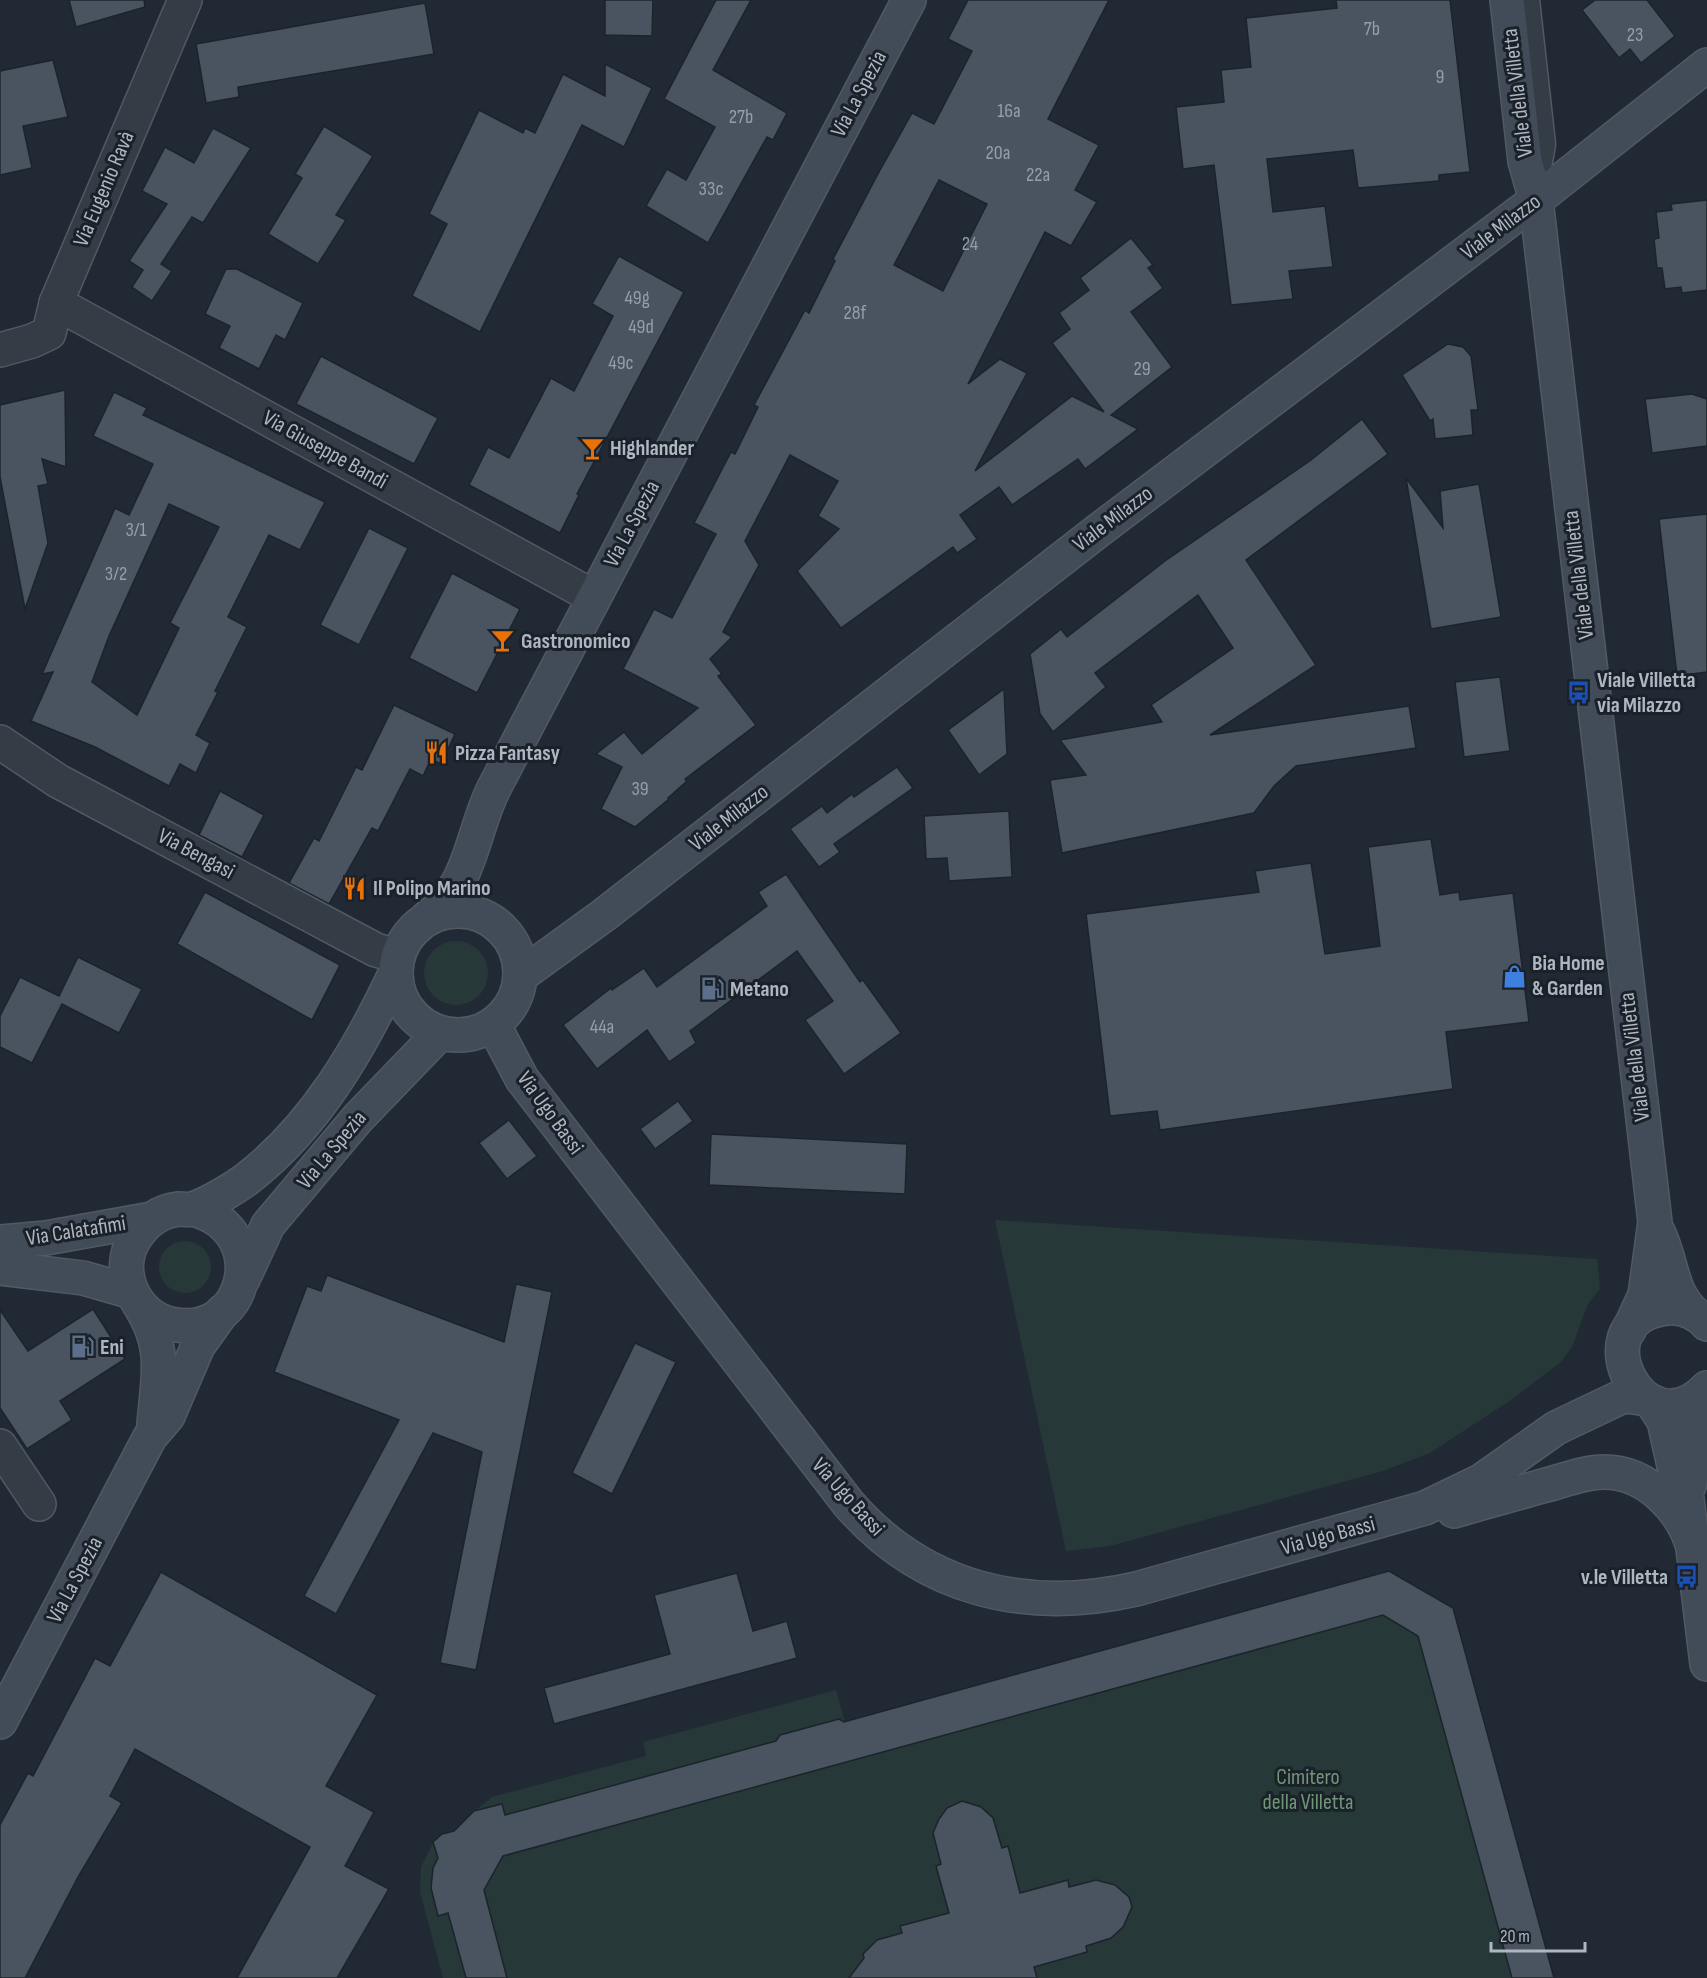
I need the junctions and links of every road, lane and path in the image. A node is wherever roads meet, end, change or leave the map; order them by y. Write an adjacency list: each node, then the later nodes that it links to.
1 (185, 0): 7 (street, Via Eugenio Ravà)
2 (909, 0): 9 (street, Via La Spezia)
3 (1507, 0): 6 (street, Viale della Villetta)
4 (1530, 0): 6 (lane)
5 (1707, 64): 6 (street, Viale Milazzo)
6 (1536, 200): 13 (street, Viale Milazzo); 18 (street, Viale della Villetta)
7 (56, 303): 8 (street, Via Eugenio Ravà); 9 (street, Via Giuseppe Bandi)
8 (0, 350)
9 (594, 597): 11 (street, Via La Spezia)
10 (0, 742): 12 (street, Via Bengasi)
11 (427, 918): 12 (street, Via La Spezia); 13 (street)
12 (396, 965): 15 (street); 16 (street, Via La Spezia)
13 (520, 976): 14 (street)
14 (493, 1024): 15 (street); 33 (street, Via Ugo Bassi)
15 (440, 1033): 21 (street, Via La Spezia)
16 (193, 1209): 17 (street, Via La Spezia); 21 (street)
17 (152, 1219): 19 (street, Via Calatafimi); 22 (street, Via La Spezia)
18 (1655, 1222): 24 (street, Viale della Villetta); 25 (street, Viale della Villetta)
19 (0, 1242)
20 (0, 1268): 22 (street, Via Calatafimi)
21 (242, 1281): 23 (street, Via La Spezia)
22 (135, 1298): 23 (street); 29 (street, Via La Spezia)
23 (224, 1311): 29 (street, Via La Spezia)
24 (1701, 1317): 25 (street)
25 (1627, 1335): 27 (street); 28 (street, Via Ugo Bassi)
26 (1707, 1388): 27 (street, Via Ugo Bassi); 32 (street)
27 (1649, 1400): 28 (street, Via Ugo Bassi); 32 (street)
28 (1552, 1431): 33 (street, Via Ugo Bassi)
29 (150, 1437): 37 (street, Via La Spezia)
30 (0, 1446): 31 (street)
31 (39, 1504)
32 (1689, 1505): 34 (street)
33 (1404, 1514): 34 (street)
34 (1694, 1551): 35 (street)
35 (1704, 1608): 36 (street)
36 (1707, 1664)
37 (0, 1722)

